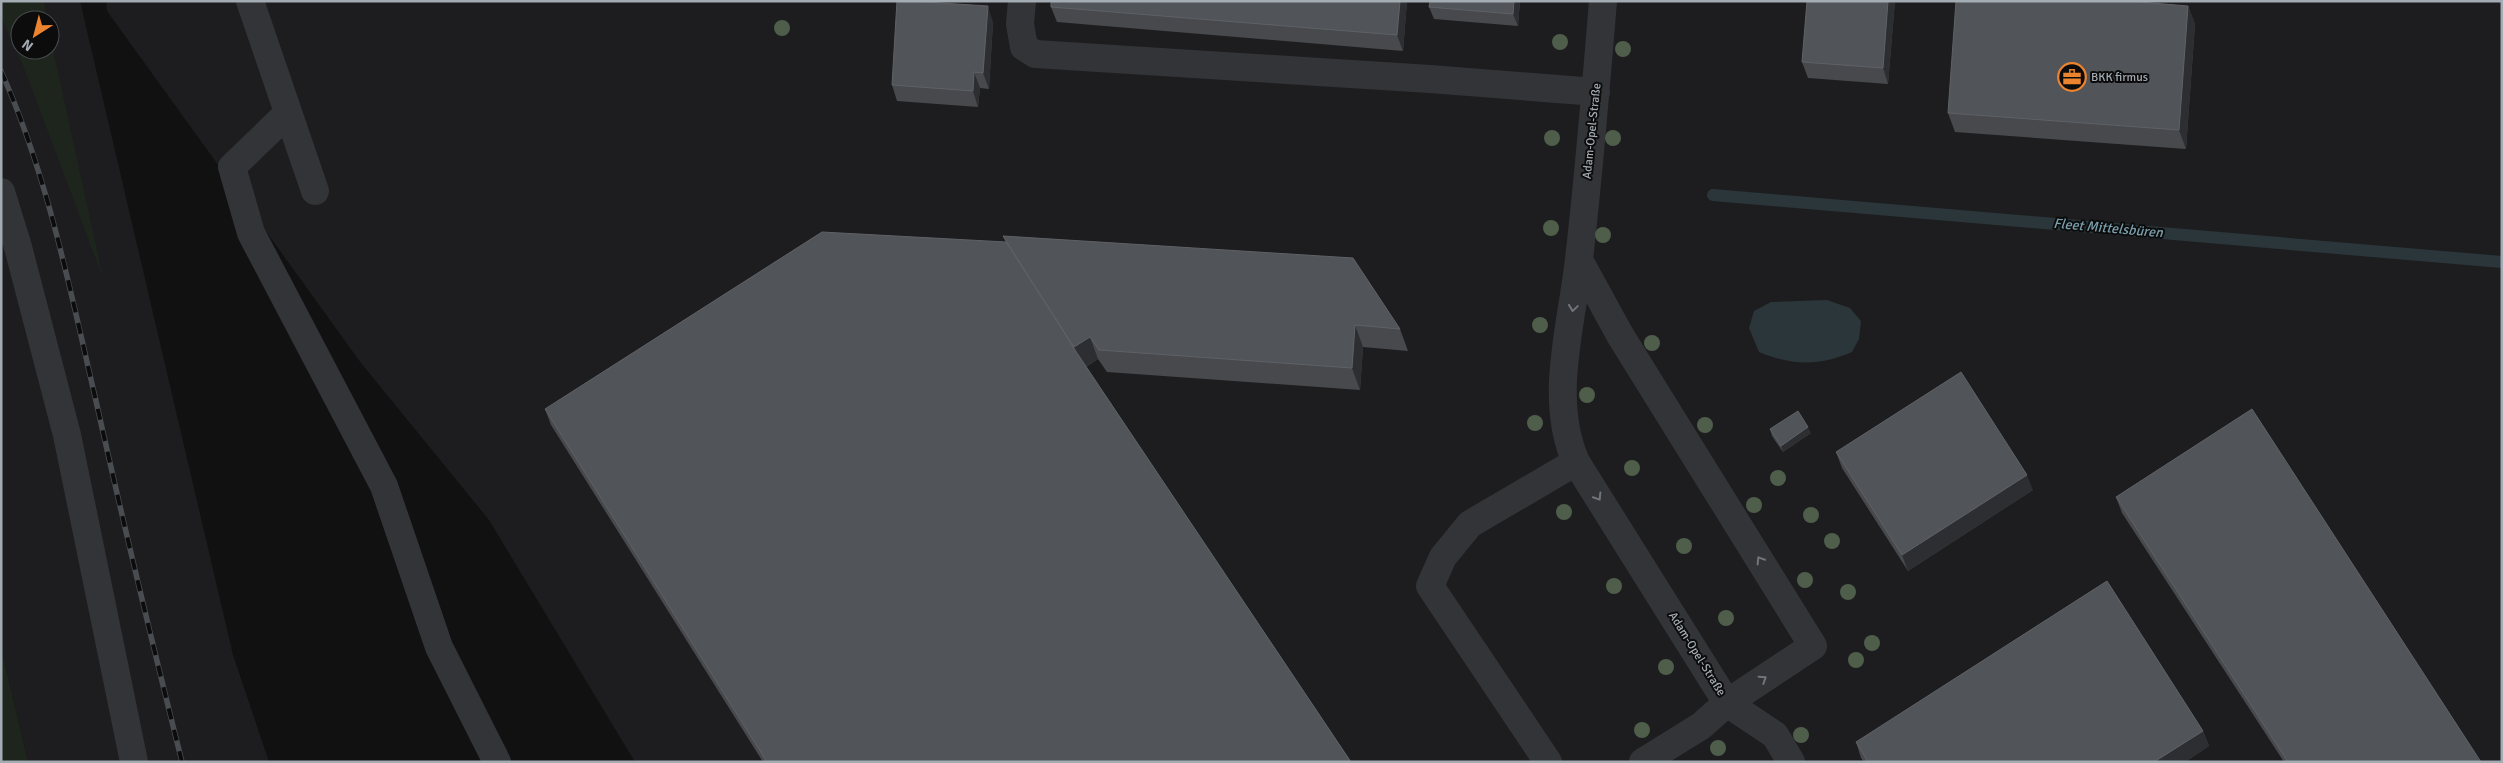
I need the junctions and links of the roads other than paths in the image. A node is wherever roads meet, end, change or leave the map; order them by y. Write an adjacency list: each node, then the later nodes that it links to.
1 (250, 1): 5 (street)
2 (1022, 1): 4 (street)
3 (1603, 1): 4 (street, Adam-Opel-Straße)
4 (1596, 92): 8 (street, Adam-Opel-Straße)
5 (288, 113): 6 (street); 12 (street)
6 (315, 191)
7 (1, 192): 11 (street)
8 (1579, 260): 9 (street, Adam-Opel-Straße, one-way to 9); 10 (street, Adam-Opel-Straße, one-way to 8)
9 (1576, 462): 10 (street, Adam-Opel-Straße, one-way to 10); 13 (street)
10 (1727, 702): 14 (street); 15 (street)
11 (134, 762)
12 (497, 762)
13 (1548, 762)
14 (1643, 762)
15 (1791, 762)

